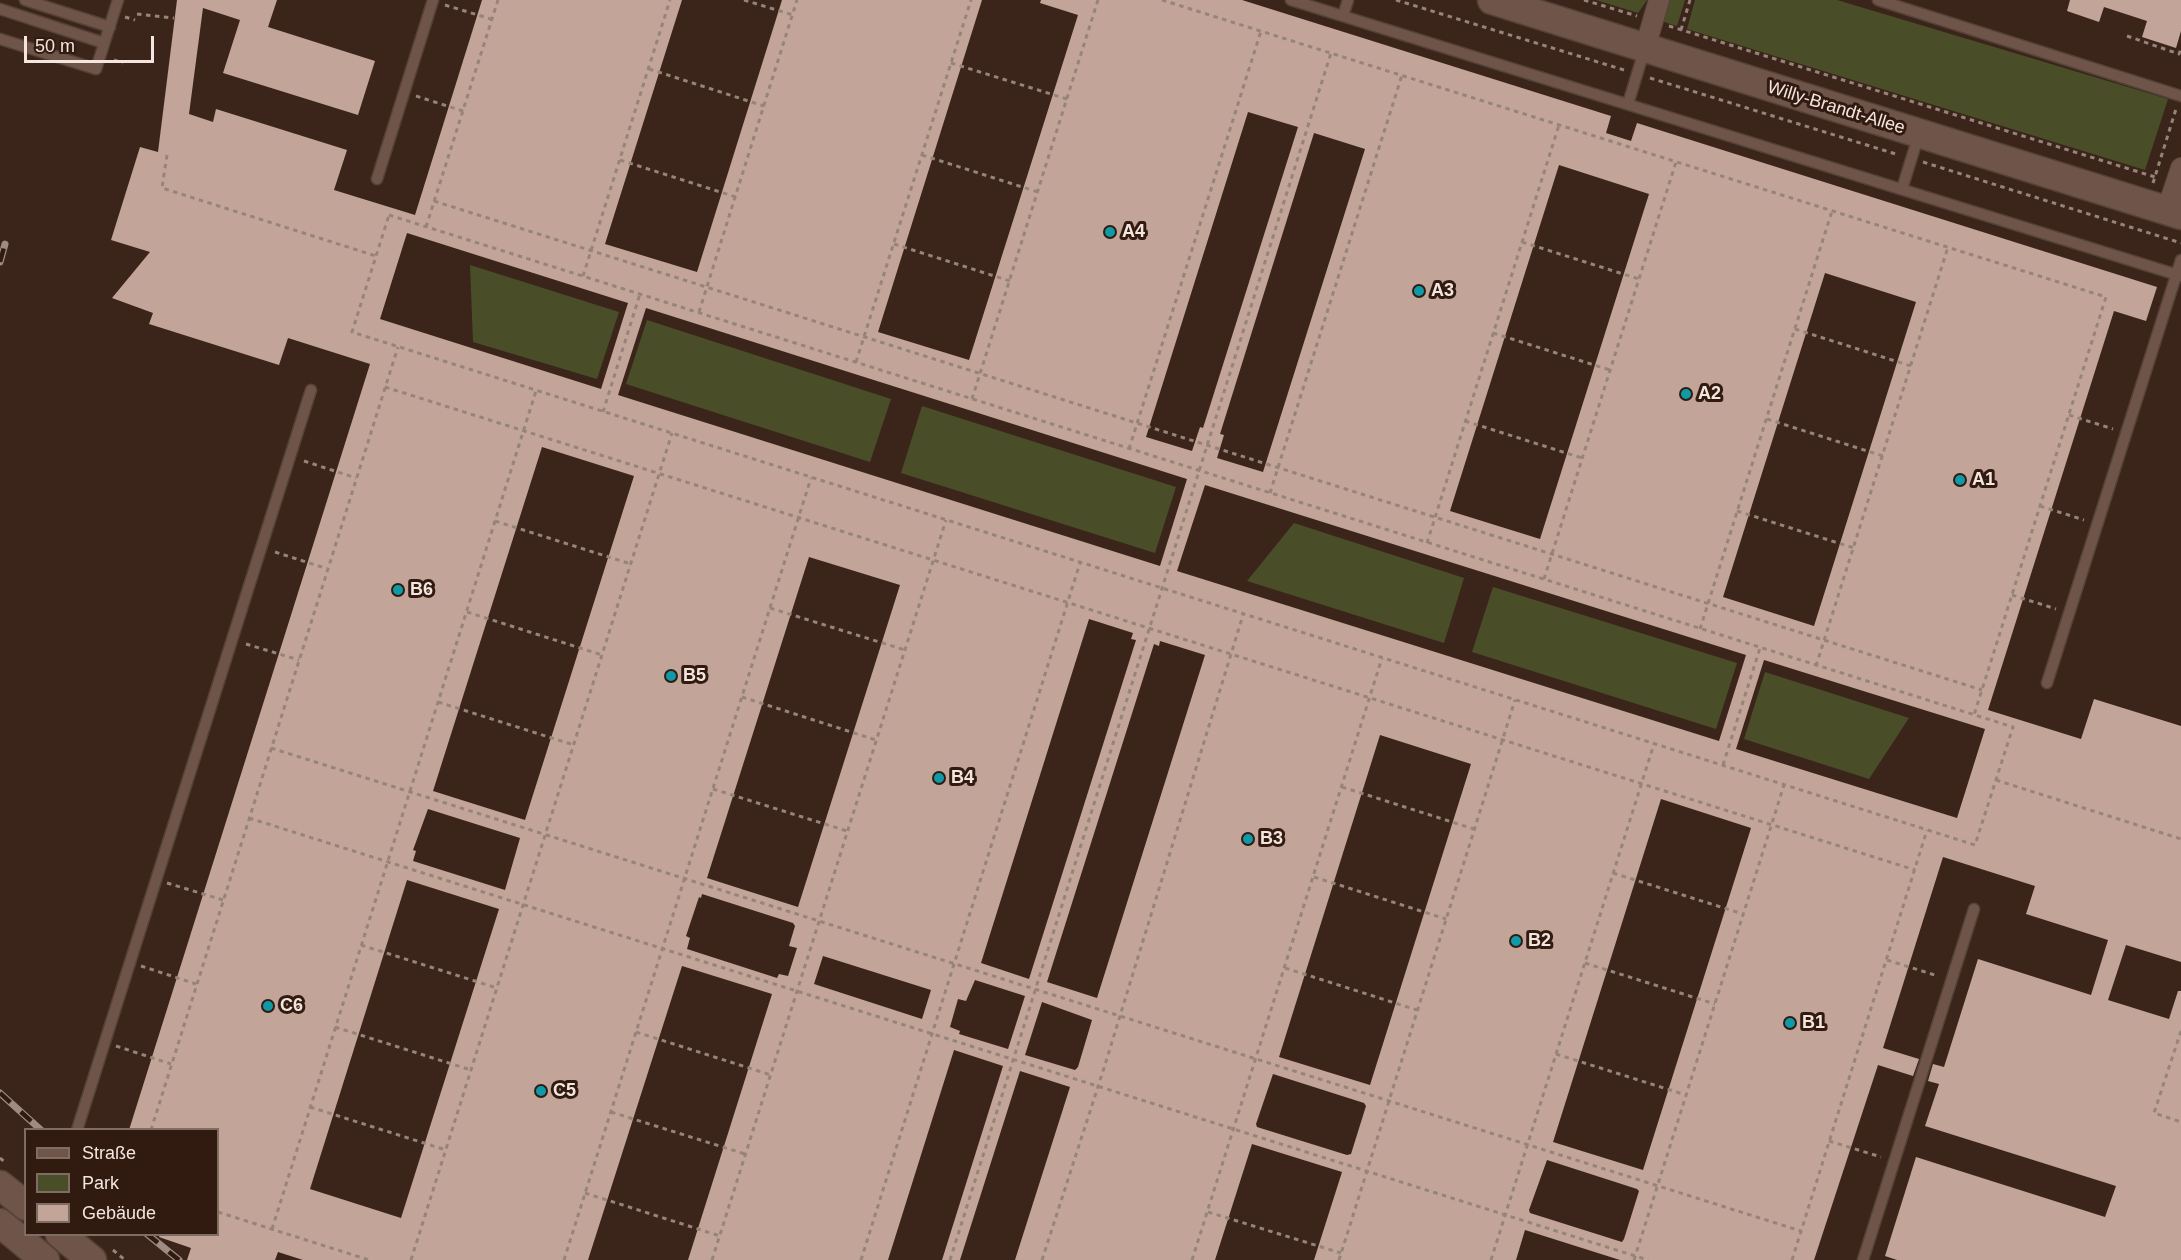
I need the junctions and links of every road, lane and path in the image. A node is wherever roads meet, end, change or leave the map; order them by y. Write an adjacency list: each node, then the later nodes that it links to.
1 (25, 0): 25 (lane)
2 (118, 0): 25 (lane)
3 (433, 0): 24 (path); 37 (lane)
4 (498, 0): 24 (path)
5 (670, 0): 35 (path)
6 (744, 0): 21 (path)
7 (797, 0): 21 (path)
8 (970, 0): 34 (path)
9 (1098, 0): 39 (path)
10 (1162, 0): 27 (path)
11 (1291, 0): 22 (lane)
12 (1348, 0): 22 (lane)
13 (1396, 0): 31 (path)
14 (1492, 0): 31 (main road, Willy-Brandt-Allee)
15 (1584, 0): 31 (path)
16 (1659, 0): 31 (street)
17 (1690, 0): 26 (path)
18 (1878, 0): 38 (lane)
19 (0, 9): 30 (lane)
20 (137, 14): 23 (path)
21 (793, 15): 41 (path)
22 (1343, 16): 40 (lane)
23 (174, 18)
24 (492, 20): 42 (path)
25 (110, 27): 30 (lane)
26 (1681, 30): 31 (path); 38 (path)
27 (1261, 31): 33 (path); 88 (path)
28 (2127, 36): 32 (path)
29 (0, 39): 30 (lane)
30 (104, 43)
31 (1645, 48): 40 (lane); 44 (main road, Willy-Brandt-Allee); 44 (path)
32 (2181, 49)
33 (1331, 53): 36 (path); 92 (path)
34 (951, 63): 39 (path); 46 (path)
35 (648, 69): 41 (path); 47 (path)
36 (1402, 75): 43 (path); 97 (path)
37 (404, 92): 42 (path); 50 (lane)
38 (2180, 95)
39 (1067, 99): 52 (path)
40 (1628, 104): 51 (lane)
41 (764, 106): 53 (path)
42 (463, 111): 54 (path)
43 (1559, 125): 48 (path); 58 (path)
44 (1915, 146): 51 (lane); 56 (main road, Willy-Brandt-Allee); 59 (path)
45 (167, 155): 63 (path)
46 (922, 155): 52 (path); 60 (path)
47 (620, 160): 53 (path); 62 (path)
48 (1676, 162): 55 (path); 67 (path)
49 (2181, 168): 56 (street)
50 (377, 178)
51 (1902, 189): 65 (lane)
52 (1038, 192): 68 (path)
53 (736, 196): 69 (path)
54 (434, 201): 57 (path); 62 (path)
55 (1832, 211): 61 (path); 72 (path)
56 (2174, 212)
57 (426, 227): 63 (path); 66 (path)
58 (1522, 242): 67 (path); 73 (path)
59 (2181, 243)
60 (894, 244): 68 (path); 74 (path)
61 (1948, 247): 77 (path); 85 (path)
62 (591, 251): 66 (path); 69 (path)
63 (376, 256): 75 (path)
64 (2181, 260): 65 (lane)
65 (2179, 275): 91 (lane)
66 (583, 276): 70 (path)
67 (1639, 279): 78 (path)
68 (1010, 281): 79 (path)
69 (707, 287): 71 (path); 74 (path)
70 (640, 294): 71 (path); 84 (path)
71 (699, 312): 76 (path)
72 (1795, 329): 77 (path); 86 (path)
73 (1493, 333): 78 (path); 87 (path)
74 (864, 337): 76 (path); 79 (path)
75 (398, 347): 80 (path); 82 (path)
76 (856, 362): 83 (path)
77 (1911, 366): 94 (path)
78 (1610, 370): 96 (path)
79 (980, 374): 83 (path); 88 (path)
80 (385, 387): 89 (path); 101 (path)
81 (311, 390): 95 (lane)
82 (536, 391): 84 (path); 89 (path)
83 (972, 399): 93 (path)
84 (603, 412): 90 (path)
85 (2069, 415): 91 (path); 103 (path)
86 (1766, 419): 94 (path); 104 (path)
87 (1465, 421): 96 (path); 105 (path)
88 (1137, 423): 92 (path); 93 (path)
89 (524, 431): 99 (path); 108 (path)
90 (672, 433): 99 (path); 100 (path)
91 (2126, 433): 109 (lane)
92 (1207, 445): 97 (path); 98 (path)
93 (1129, 448): 98 (path)
94 (1882, 456): 112 (path)
95 (290, 457): 101 (path); 111 (lane)
96 (1582, 458): 113 (path)
97 (1278, 468): 102 (path); 105 (path)
98 (1199, 471): 102 (path); 119 (path)
99 (659, 473): 106 (path); 116 (path)
100 (811, 477): 106 (path); 107 (path)
101 (356, 478): 117 (path)
102 (1270, 493): 110 (path)
103 (2040, 506): 109 (path); 120 (path)
104 (1737, 511): 112 (path); 122 (path)
105 (1435, 517): 110 (path); 113 (path)
106 (799, 518): 114 (path); 123 (path)
107 (946, 520): 114 (path); 115 (path)
108 (495, 521): 116 (path); 124 (path)
109 (2097, 524): 125 (lane)
110 (1427, 543): 118 (path)
111 (261, 548): 117 (path); 129 (lane)
112 (1854, 548): 130 (path)
113 (1552, 554): 118 (path); 122 (path)
114 (933, 560): 121 (path); 132 (path)
115 (1080, 562): 119 (path); 121 (path)
116 (631, 564): 134 (path)
117 (327, 569): 136 (path)
118 (1544, 579): 128 (path)
119 (1162, 588): 126 (path); 127 (path)
120 (2012, 595): 125 (path); 139 (path)
121 (1068, 603): 127 (path); 180 (path)
122 (1708, 603): 128 (path); 130 (path)
123 (770, 608): 132 (path); 140 (path)
124 (466, 612): 134 (path); 143 (path)
125 (2069, 613): 138 (lane)
126 (1244, 614): 133 (path); 135 (path)
127 (1149, 628): 133 (path); 186 (path)
128 (1700, 629): 131 (path)
129 (232, 639): 136 (path); 169 (lane)
130 (1825, 640): 137 (path); 139 (path)
131 (1760, 648): 137 (path); 150 (path)
132 (905, 650): 145 (path)
133 (1231, 654): 141 (path); 190 (path)
134 (602, 655): 148 (path)
135 (1382, 658): 141 (path); 142 (path)
136 (299, 660): 149 (path)
137 (1816, 666): 144 (path)
138 (2047, 683)
139 (1982, 690): 144 (path)
140 (742, 697): 145 (path); 155 (path)
141 (1370, 698): 146 (path); 154 (path)
142 (1515, 700): 146 (path); 147 (path)
143 (438, 702): 148 (path); 156 (path)
144 (1974, 715): 151 (path)
145 (876, 740): 161 (path)
146 (1503, 740): 152 (path); 159 (path)
147 (1654, 744): 150 (path); 152 (path)
148 (573, 745): 162 (path)
149 (271, 748): 156 (path); 157 (path)
150 (1723, 765): 153 (path)
151 (1996, 780): 160 (path); 163 (path)
152 (1641, 784): 158 (path); 166 (path)
153 (1784, 785): 158 (path); 160 (path)
154 (1341, 787): 159 (path); 167 (path)
155 (713, 789): 161 (path); 168 (path)
156 (410, 792): 162 (path); 164 (path)
157 (249, 818): 164 (path); 170 (path)
158 (1771, 825): 165 (path); 173 (path)
159 (1474, 829): 174 (path)
160 (1927, 830): 165 (path)
161 (848, 831): 175 (path)
162 (545, 835): 168 (path); 171 (path)
163 (2181, 839)
164 (388, 862): 171 (path); 176 (path)
165 (1915, 870): 178 (path)
166 (1613, 873): 173 (path); 181 (path)
167 (1313, 877): 174 (path); 182 (path)
168 (685, 878): 175 (path); 177 (path)
169 (156, 879): 170 (path); 179 (lane)
170 (223, 900): 184 (path)
171 (523, 905): 177 (path); 185 (path)
172 (1974, 909): 183 (lane)
173 (1743, 914): 188 (path)
174 (1446, 919): 189 (path)
175 (819, 921): 180 (path); 187 (path)
176 (361, 945): 185 (path); 191 (path)
177 (662, 949): 187 (path); 193 (path)
178 (1887, 960): 183 (path); 211 (path)
179 (130, 963): 184 (path); 195 (lane)
180 (954, 963): 186 (path); 194 (path)
181 (1585, 963): 188 (path); 196 (path)
182 (1284, 968): 189 (path); 197 (path)
183 (1951, 980): 215 (lane)
184 (196, 984): 199 (path)
185 (497, 988): 200 (path)
186 (1036, 989): 190 (path); 198 (path)
187 (797, 991): 194 (path); 201 (path)
188 (1715, 1004): 203 (path)
189 (1418, 1010): 204 (path)
190 (1120, 1016): 197 (path); 202 (path)
191 (335, 1027): 200 (path); 205 (path)
192 (2181, 1031): 207 (path)
193 (636, 1032): 201 (path); 206 (path)
194 (932, 1034): 198 (path); 237 (path)
195 (105, 1042): 199 (path); 208 (lane)
196 (1556, 1054): 203 (path); 212 (path)
197 (1256, 1059): 204 (path); 210 (path)
198 (1013, 1060): 202 (path); 238 (path)
199 (171, 1064): 209 (path)
200 (471, 1070): 213 (path)
201 (771, 1075): 214 (path)
202 (1098, 1086): 210 (path); 239 (path)
203 (1686, 1095): 218 (path)
204 (1389, 1101): 212 (path); 216 (path)
205 (310, 1107): 213 (path); 225 (path)
206 (611, 1112): 214 (path); 219 (path)
207 (2181, 1122)
208 (78, 1128)
209 (152, 1128)
210 (1233, 1129): 216 (path); 221 (path)
211 (1829, 1141): 215 (path); 226 (path)
212 (1528, 1145): 218 (path); 223 (path)
213 (446, 1150): 234 (path)
214 (745, 1154): 228 (path)
215 (1894, 1161): 245 (lane)
216 (1366, 1171): 223 (path); 230 (path)
217 (0, 1185): 220 (main road)
218 (1657, 1186): 226 (path); 231 (path)
219 (585, 1193): 228 (path); 235 (path)
220 (24, 1204)
221 (1208, 1211): 230 (path); 240 (path)
222 (219, 1212): 225 (path)
223 (1505, 1215): 231 (path); 242 (path)
224 (0, 1223): 229 (main road)
225 (272, 1229): 233 (path)
226 (1801, 1231): 244 (path)
227 (62, 1236): 232 (main road)
228 (720, 1236): 236 (path)
229 (37, 1251)
230 (1341, 1253): 241 (path)
231 (1635, 1258): 243 (path)
232 (92, 1260)
233 (369, 1260)
234 (411, 1260)
235 (564, 1260)
236 (712, 1260)
237 (861, 1260)
238 (950, 1260)
239 (1042, 1260)
240 (1192, 1260)
241 (1338, 1260)
242 (1491, 1260)
243 (1648, 1260)
244 (1792, 1260)
245 (1863, 1260)

